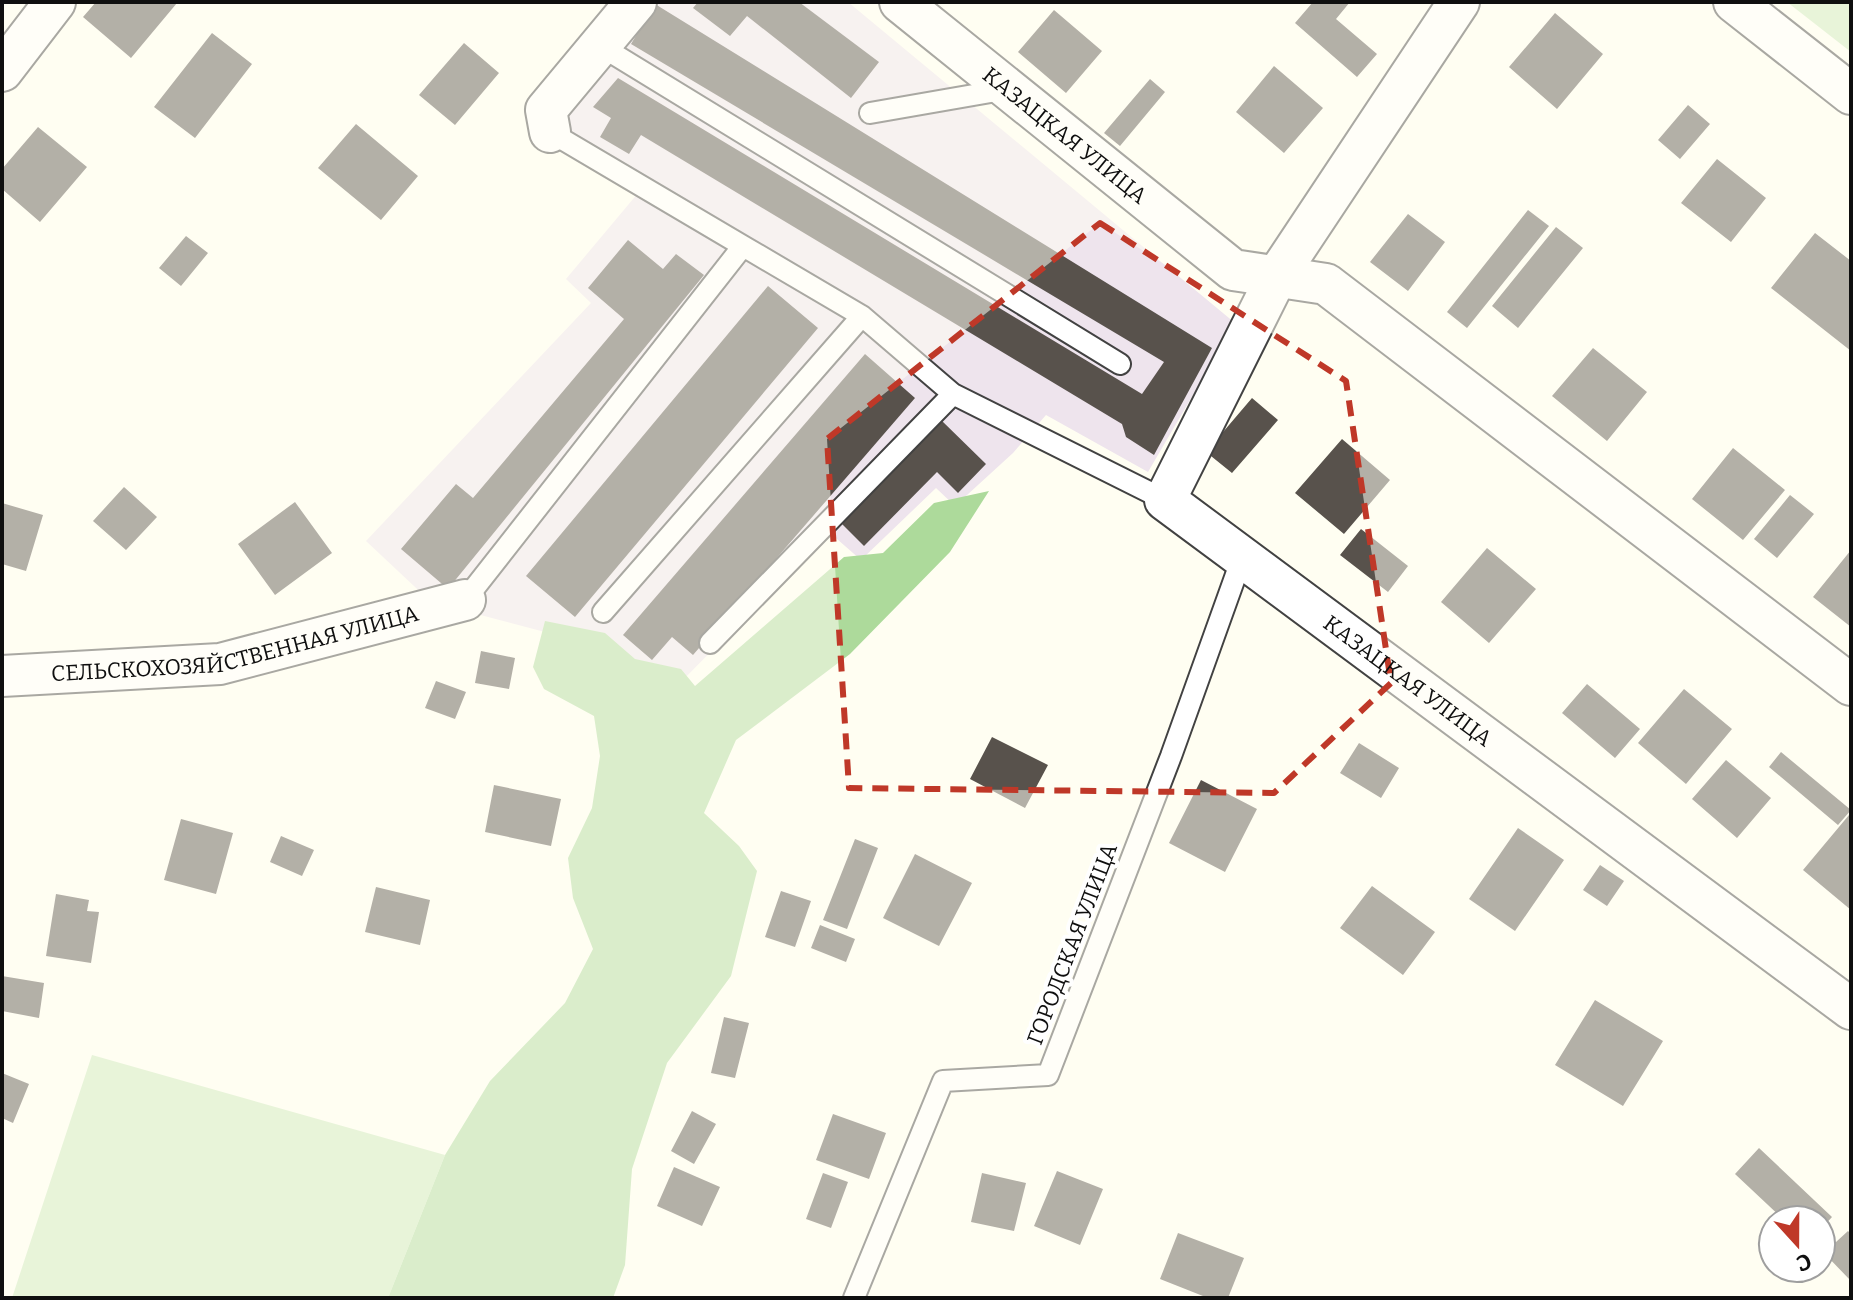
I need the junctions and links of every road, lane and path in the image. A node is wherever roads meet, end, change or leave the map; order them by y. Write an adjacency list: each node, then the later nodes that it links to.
1 (55, 2): 7 (street)
2 (636, 2): 6 (street)
3 (900, 2): 8 (street, КАЗАЦКАЯ УЛИЦА)
4 (1459, 2): 13 (street)
5 (1734, 2): 9 (street)
6 (599, 45): 11 (street); 15 (lane)
7 (2, 71)
8 (1008, 89): 10 (lane); 13 (street, КАЗАЦКАЯ УЛИЦА)
9 (1851, 94)
10 (870, 113)
11 (550, 132): 12 (lane)
12 (743, 246): 14 (lane); 19 (lane)
13 (1277, 276): 17 (street); 23 (street, КАЗАЦКАЯ УЛИЦА)
14 (862, 316): 16 (lane); 20 (lane)
15 (1120, 364)
16 (953, 394): 17 (lane); 21 (lane)
17 (1165, 500): 18 (street, КАЗАЦКАЯ УЛИЦА)
18 (1242, 558): 24 (street, КАЗАЦКАЯ УЛИЦА); 25 (lane, ГОРОДСКАЯ УЛИЦА)
19 (465, 600): 22 (street, СЕЛЬСКОХОЗЯЙСТВЕННАЯ УЛИЦА)
20 (603, 612)
21 (710, 643)
22 (2, 676)
23 (1851, 685)
24 (1851, 1009)
25 (854, 1298)

